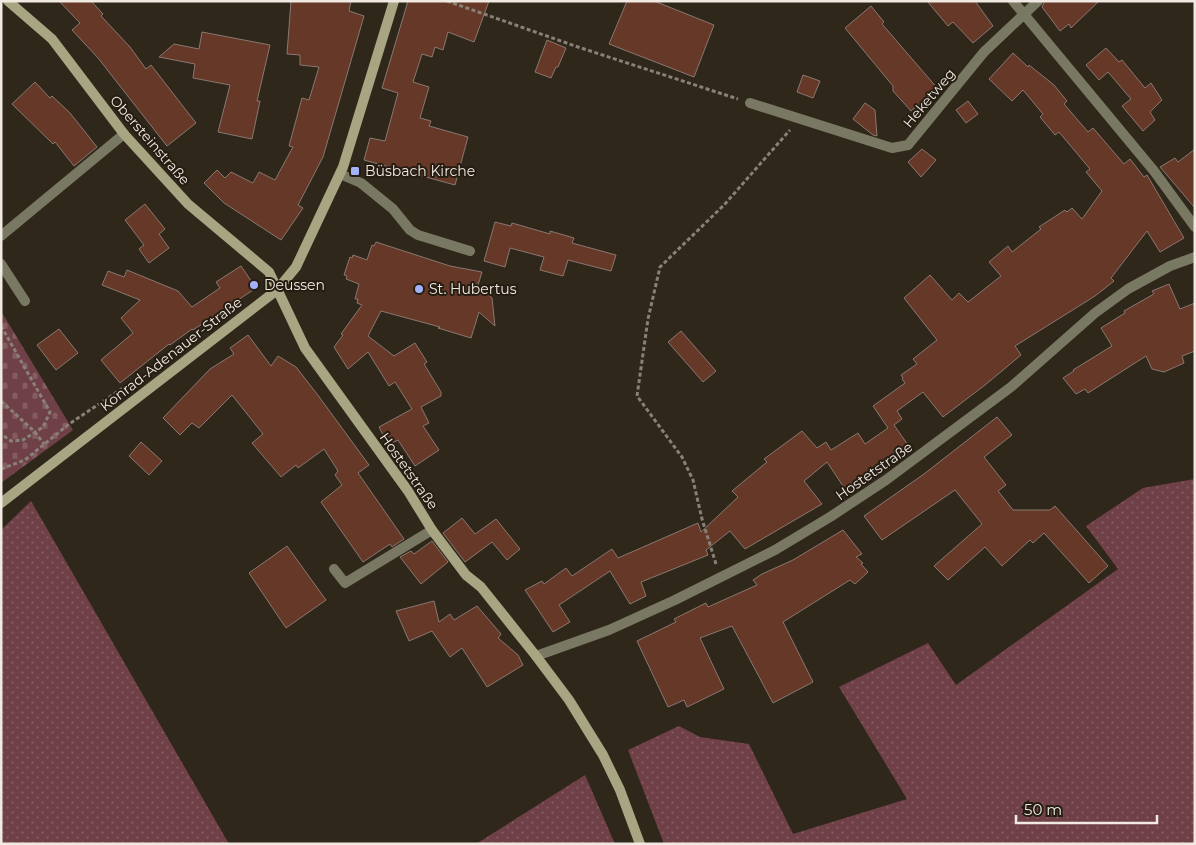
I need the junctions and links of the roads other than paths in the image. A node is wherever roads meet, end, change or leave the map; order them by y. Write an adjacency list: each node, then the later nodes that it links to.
1 (8, 1): 7 (street, Obersteinstraße)
2 (394, 1): 8 (street, Konrad-Adenauer-Straße)
3 (1013, 1): 5 (street)
4 (1038, 1): 5 (street, Heketweg)
5 (1024, 15): 6 (street, Heketweg); 9 (street)
6 (750, 103)
7 (124, 134): 10 (street); 14 (street, Obersteinstraße)
8 (340, 174): 11 (street); 14 (street, Konrad-Adenauer-Straße)
9 (1195, 227)
10 (1, 236)
11 (470, 251)
12 (1195, 257): 19 (street, Hostetstraße)
13 (1, 264): 15 (street)
14 (277, 290): 16 (street, Konrad-Adenauer-Straße); 17 (street, Hostetstraße)
15 (25, 301)
16 (1, 503)
17 (432, 530): 18 (street); 19 (street, Hostetstraße)
18 (334, 569)
19 (536, 656): 20 (street, Hostetstraße)
20 (640, 844)

